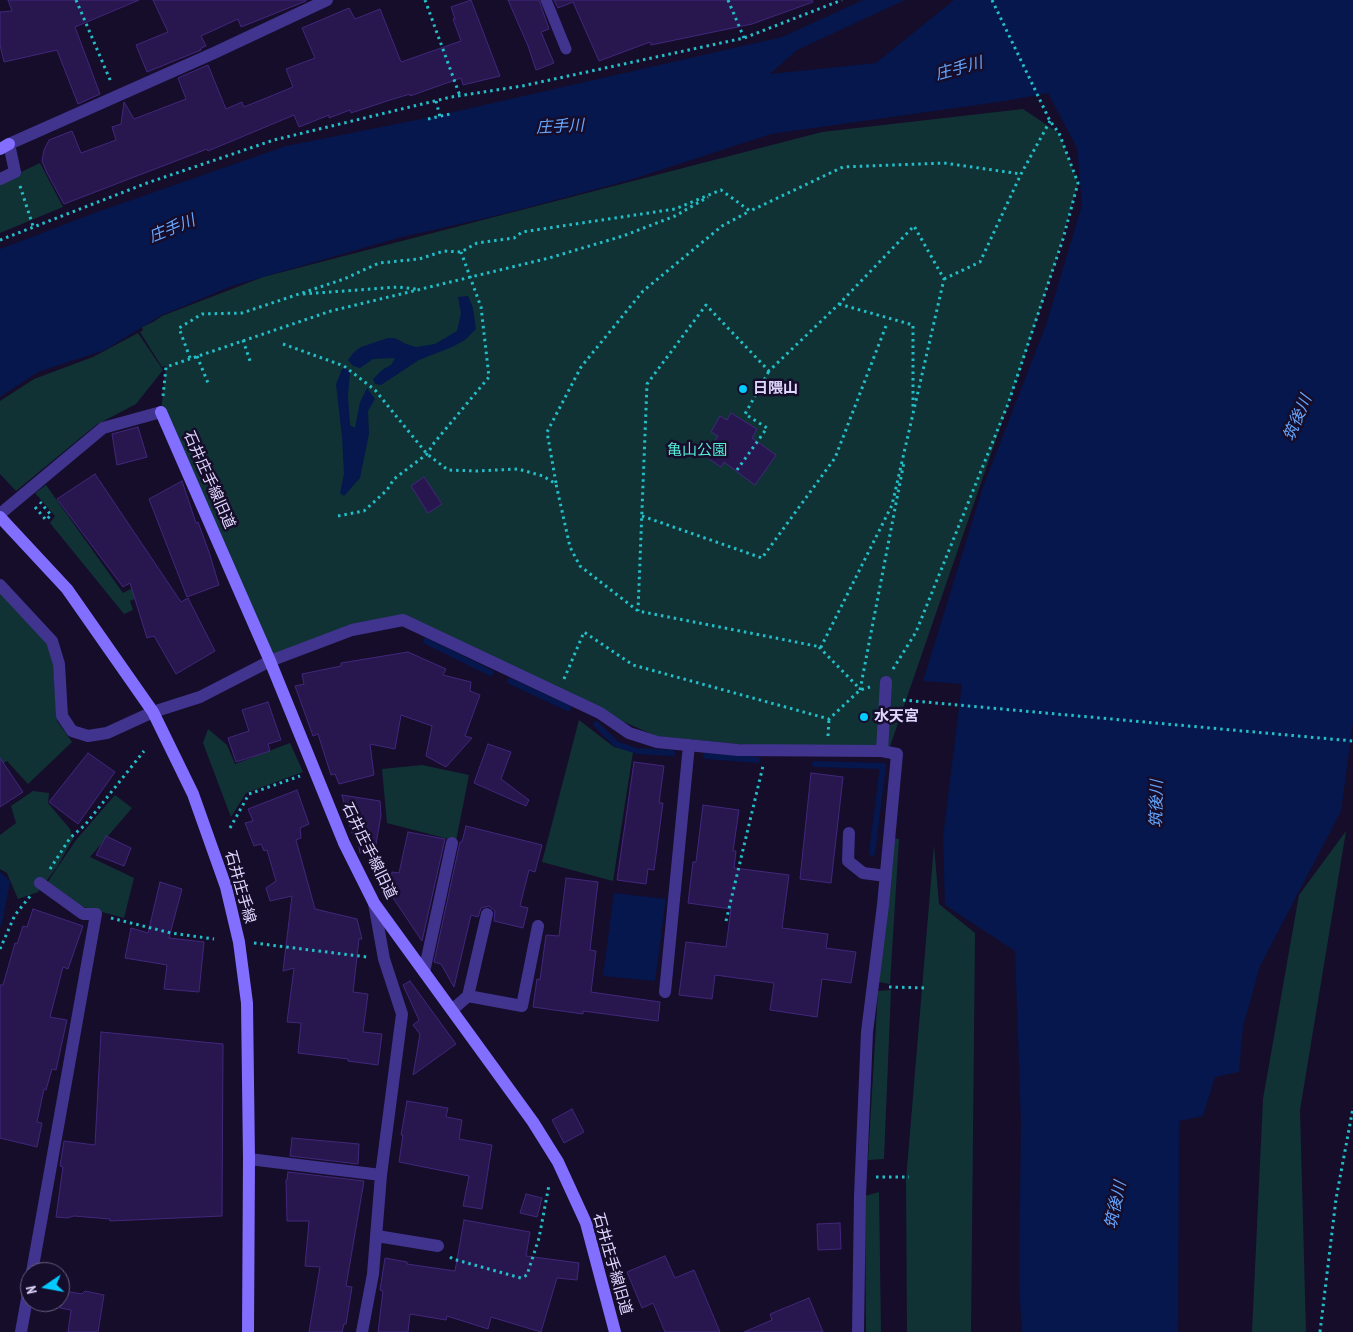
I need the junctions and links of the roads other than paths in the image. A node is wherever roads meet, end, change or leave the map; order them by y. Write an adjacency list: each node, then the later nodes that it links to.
1 (327, 0): 4 (street)
2 (546, 0): 3 (lane)
3 (566, 49)
4 (3, 145): 5 (street)
5 (0, 178)
6 (0, 515): 8 (street, 石井庄手線旧道); 10 (street, 石井庄手線)
7 (0, 585): 10 (street)
8 (270, 661): 10 (street); 11 (street); 17 (street, 石井庄手線旧道)
9 (886, 682): 12 (street)
10 (153, 712): 24 (street, 石井庄手線)
11 (689, 745): 12 (street); 21 (street)
12 (882, 751): 15 (street)
13 (849, 833): 15 (street)
14 (452, 843): 20 (street)
15 (886, 876): 34 (street)
16 (40, 883): 28 (street)
17 (374, 903): 20 (street, 石井庄手線旧道); 25 (street)
18 (487, 914): 22 (street)
19 (538, 926): 22 (street)
20 (424, 972): 23 (street, 石井庄手線旧道)
21 (664, 992)
22 (468, 996): 23 (street)
23 (452, 1010): 33 (street, 石井庄手線旧道)
24 (249, 1159): 25 (street); 31 (street, 石井庄手線)
25 (381, 1175): 26 (street)
26 (376, 1236): 27 (street); 32 (street)
27 (438, 1246)
28 (34, 1262)
29 (25, 1312): 30 (street)
30 (22, 1332)
31 (248, 1332)
32 (362, 1332)
33 (615, 1332)
34 (858, 1332)

